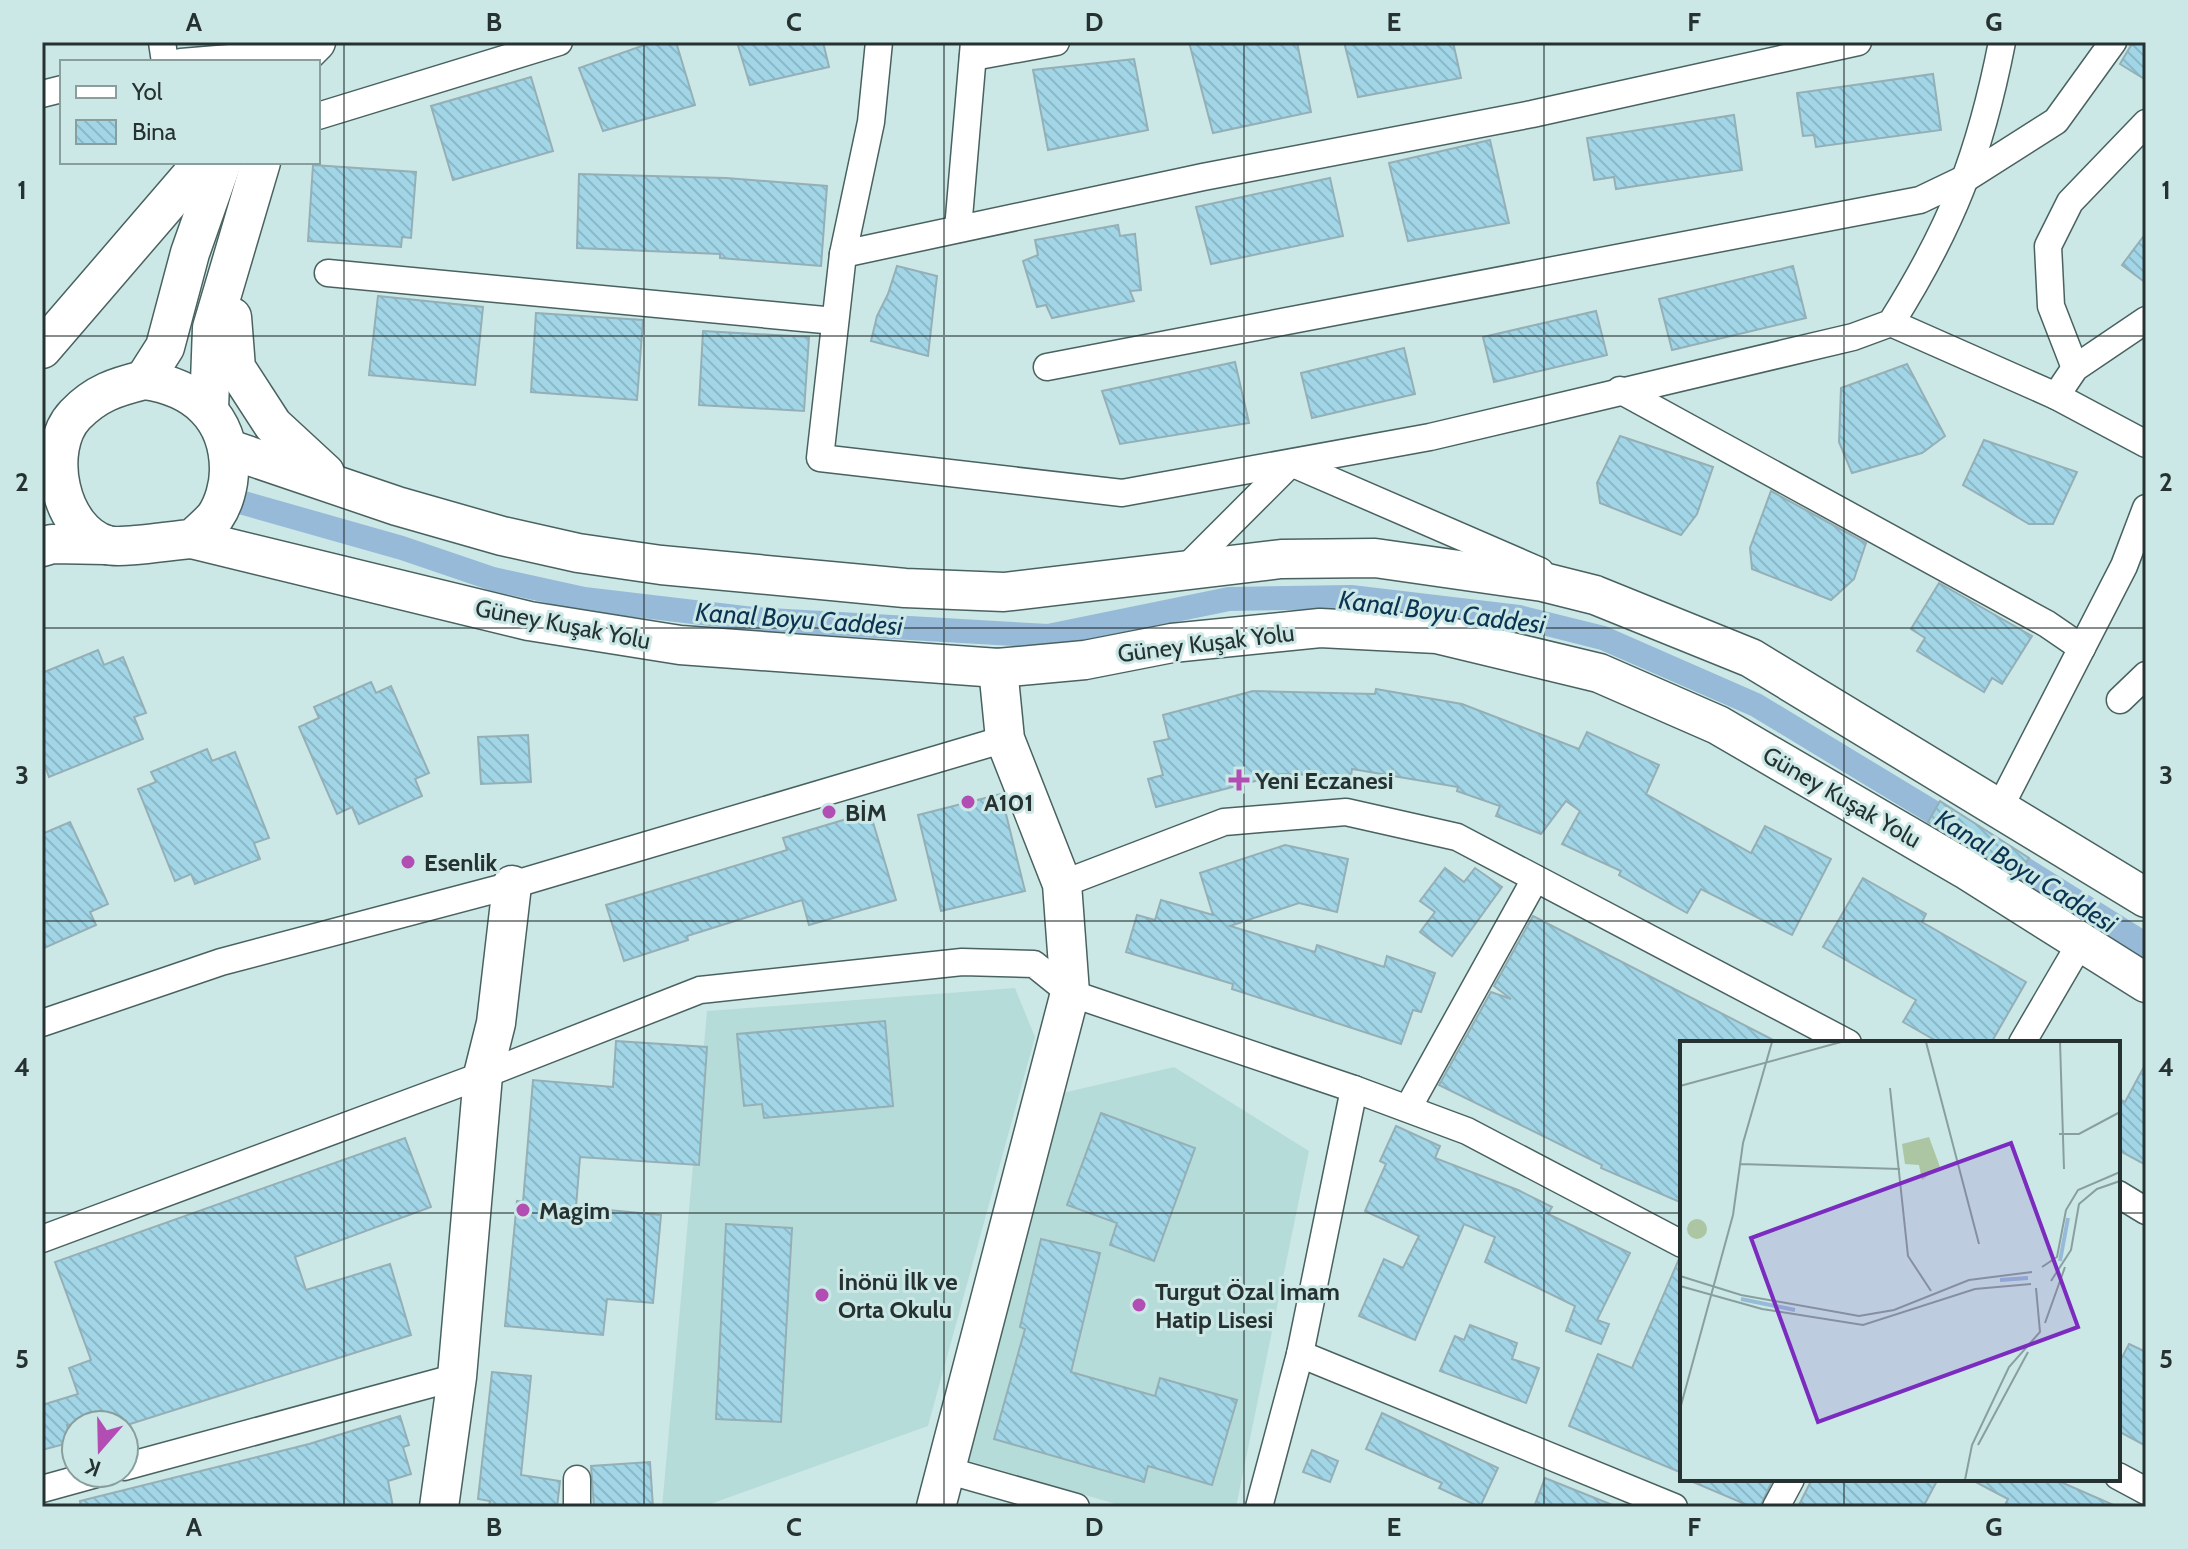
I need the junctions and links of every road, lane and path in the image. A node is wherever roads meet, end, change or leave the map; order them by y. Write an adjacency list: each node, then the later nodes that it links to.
1 (299, 42): 10 (street)
2 (316, 42): 10 (main road)
3 (559, 42): 12 (street)
4 (879, 42): 19 (street)
5 (1056, 42): 9 (street)
6 (1858, 42): 18 (street)
7 (2002, 42): 17 (street)
8 (2113, 42): 17 (street)
9 (974, 49): 18 (street)
10 (280, 58): 11 (street)
11 (230, 60)
12 (320, 115)
13 (2146, 123): 27 (street)
14 (201, 164): 25 (main road)
15 (221, 164): 28 (main road)
16 (260, 164): 21 (main road)
17 (1968, 177): 24 (street); 26 (street)
18 (958, 229): 19 (street)
19 (843, 254): 23 (street)
20 (328, 273): 23 (street)
21 (228, 274): 31 (main road); 36 (main road)
22 (2146, 320): 27 (street)
23 (835, 321): 35 (street)
24 (1891, 323): 29 (street); 30 (street)
25 (42, 349)
26 (1047, 367)
27 (2075, 368): 30 (street)
28 (144, 380): 31 (main road); 32 (main road)
29 (1620, 390): 35 (street); 43 (street)
30 (2056, 396): 33 (street)
31 (209, 409): 34 (main road)
32 (58, 426): 39 (main road)
33 (2146, 444)
34 (229, 449): 36 (main road); 38 (main road)
35 (1291, 463): 41 (street); 42 (street)
36 (340, 487): 41 (main road)
37 (2146, 508): 43 (street)
38 (192, 539): 39 (main road); 44 (main road, Güney Kuşak Yolu)
39 (107, 545): 40 (main road)
40 (42, 547)
41 (1183, 571): 42 (main road)
42 (1595, 595): 48 (main road)
43 (2082, 648): 48 (street)
44 (998, 668): 47 (main road); 53 (main road, Güney Kuşak Yolu)
45 (2146, 675): 46 (street)
46 (2120, 700)
47 (1005, 739): 50 (main road); 51 (street)
48 (1999, 809): 52 (main road)
49 (1534, 881): 50 (street); 57 (street); 61 (street)
50 (1062, 884): 55 (main road)
51 (512, 885): 56 (street); 59 (main road)
52 (2146, 898)
53 (2081, 942): 54 (main road, Güney Kuşak Yolu); 58 (street)
54 (2146, 983)
55 (1070, 993): 59 (street); 60 (street); 69 (main road)
56 (42, 1023)
57 (1844, 1041)
58 (2023, 1041)
59 (483, 1075): 64 (street); 67 (main road)
60 (1354, 1089): 61 (street); 66 (street)
61 (1408, 1108): 65 (street)
62 (2120, 1195): 63 (street)
63 (2146, 1211)
64 (42, 1239)
65 (1680, 1243)
66 (1300, 1354): 78 (street); 79 (street)
67 (457, 1377): 68 (street); 74 (main road)
68 (140, 1463)
69 (946, 1470): 76 (main road); 77 (street)
70 (2120, 1477): 73 (street)
71 (577, 1479): 75 (street)
72 (1790, 1481): 80 (street)
73 (2146, 1491)
74 (439, 1507)
75 (577, 1507)
76 (936, 1507)
77 (1076, 1507)
78 (1259, 1507)
79 (1674, 1507)
80 (1776, 1507)

